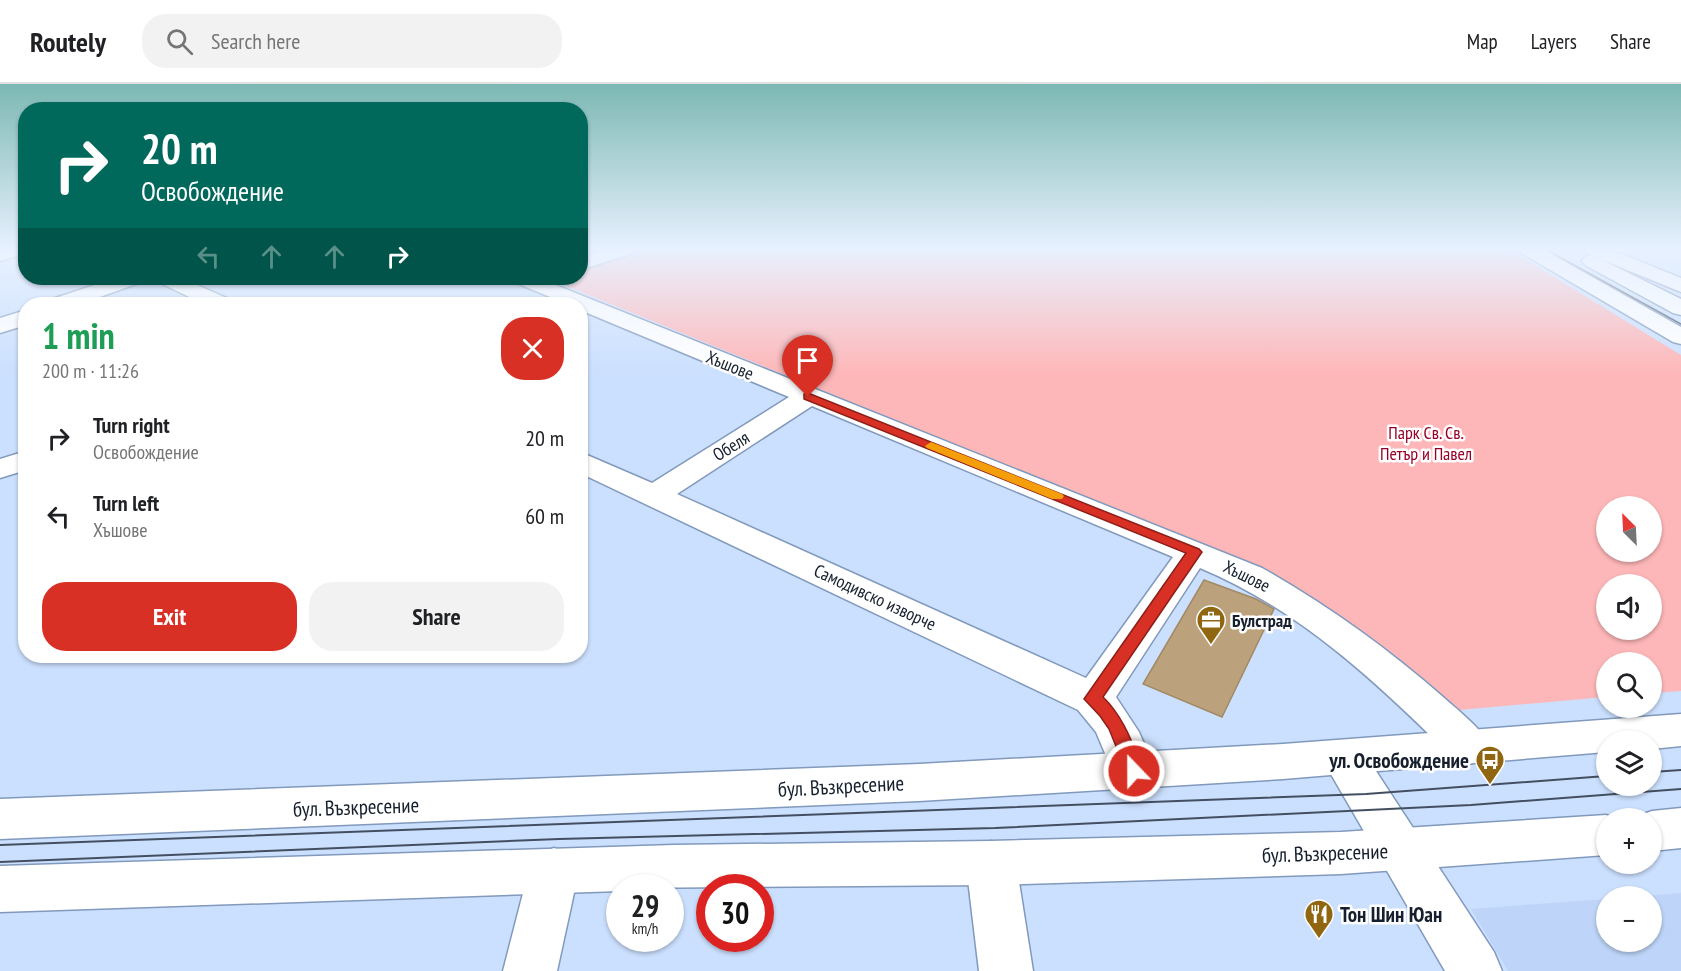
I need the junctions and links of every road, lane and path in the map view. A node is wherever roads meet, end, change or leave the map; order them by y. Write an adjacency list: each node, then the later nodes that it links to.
1 (96, 291): 4 (street)
2 (1602, 291): 9 (street)
3 (1650, 291): 6 (street)
4 (80, 297)
5 (588, 304): 10 (street, Хъшове)
6 (1681, 308)
7 (18, 320): 8 (street)
8 (0, 326)
9 (1681, 337)
10 (808, 397): 14 (street, Обеля); 15 (street, Хъшове)
11 (18, 463): 13 (street)
12 (588, 465): 14 (street, Самодивско изворче)
13 (0, 469)
14 (654, 495): 16 (street, Самодивско изворче)
15 (1194, 552): 16 (street); 18 (street, Хъшове)
16 (1093, 699): 20 (street, Самодивско изворче)
17 (1681, 730): 18 (street, бул. Възкресение)
18 (1469, 747): 19 (street, бул. Възкресение)
19 (1343, 757): 20 (street, бул. Възкресение); 25 (street)
20 (1134, 771): 21 (street, бул. Възкресение)
21 (0, 819)
22 (1681, 828): 23 (street)
23 (1662, 830)
24 (1596, 835): 25 (street, бул. Възкресение)
25 (1403, 850): 26 (street, бул. Възкресение); 31 (street)
26 (991, 863): 27 (street, бул. Възкресение); 30 (street)
27 (554, 870): 28 (street, бул. Възкресение); 29 (street)
28 (0, 889)
29 (530, 971)
30 (1006, 971)
31 (1475, 971)

